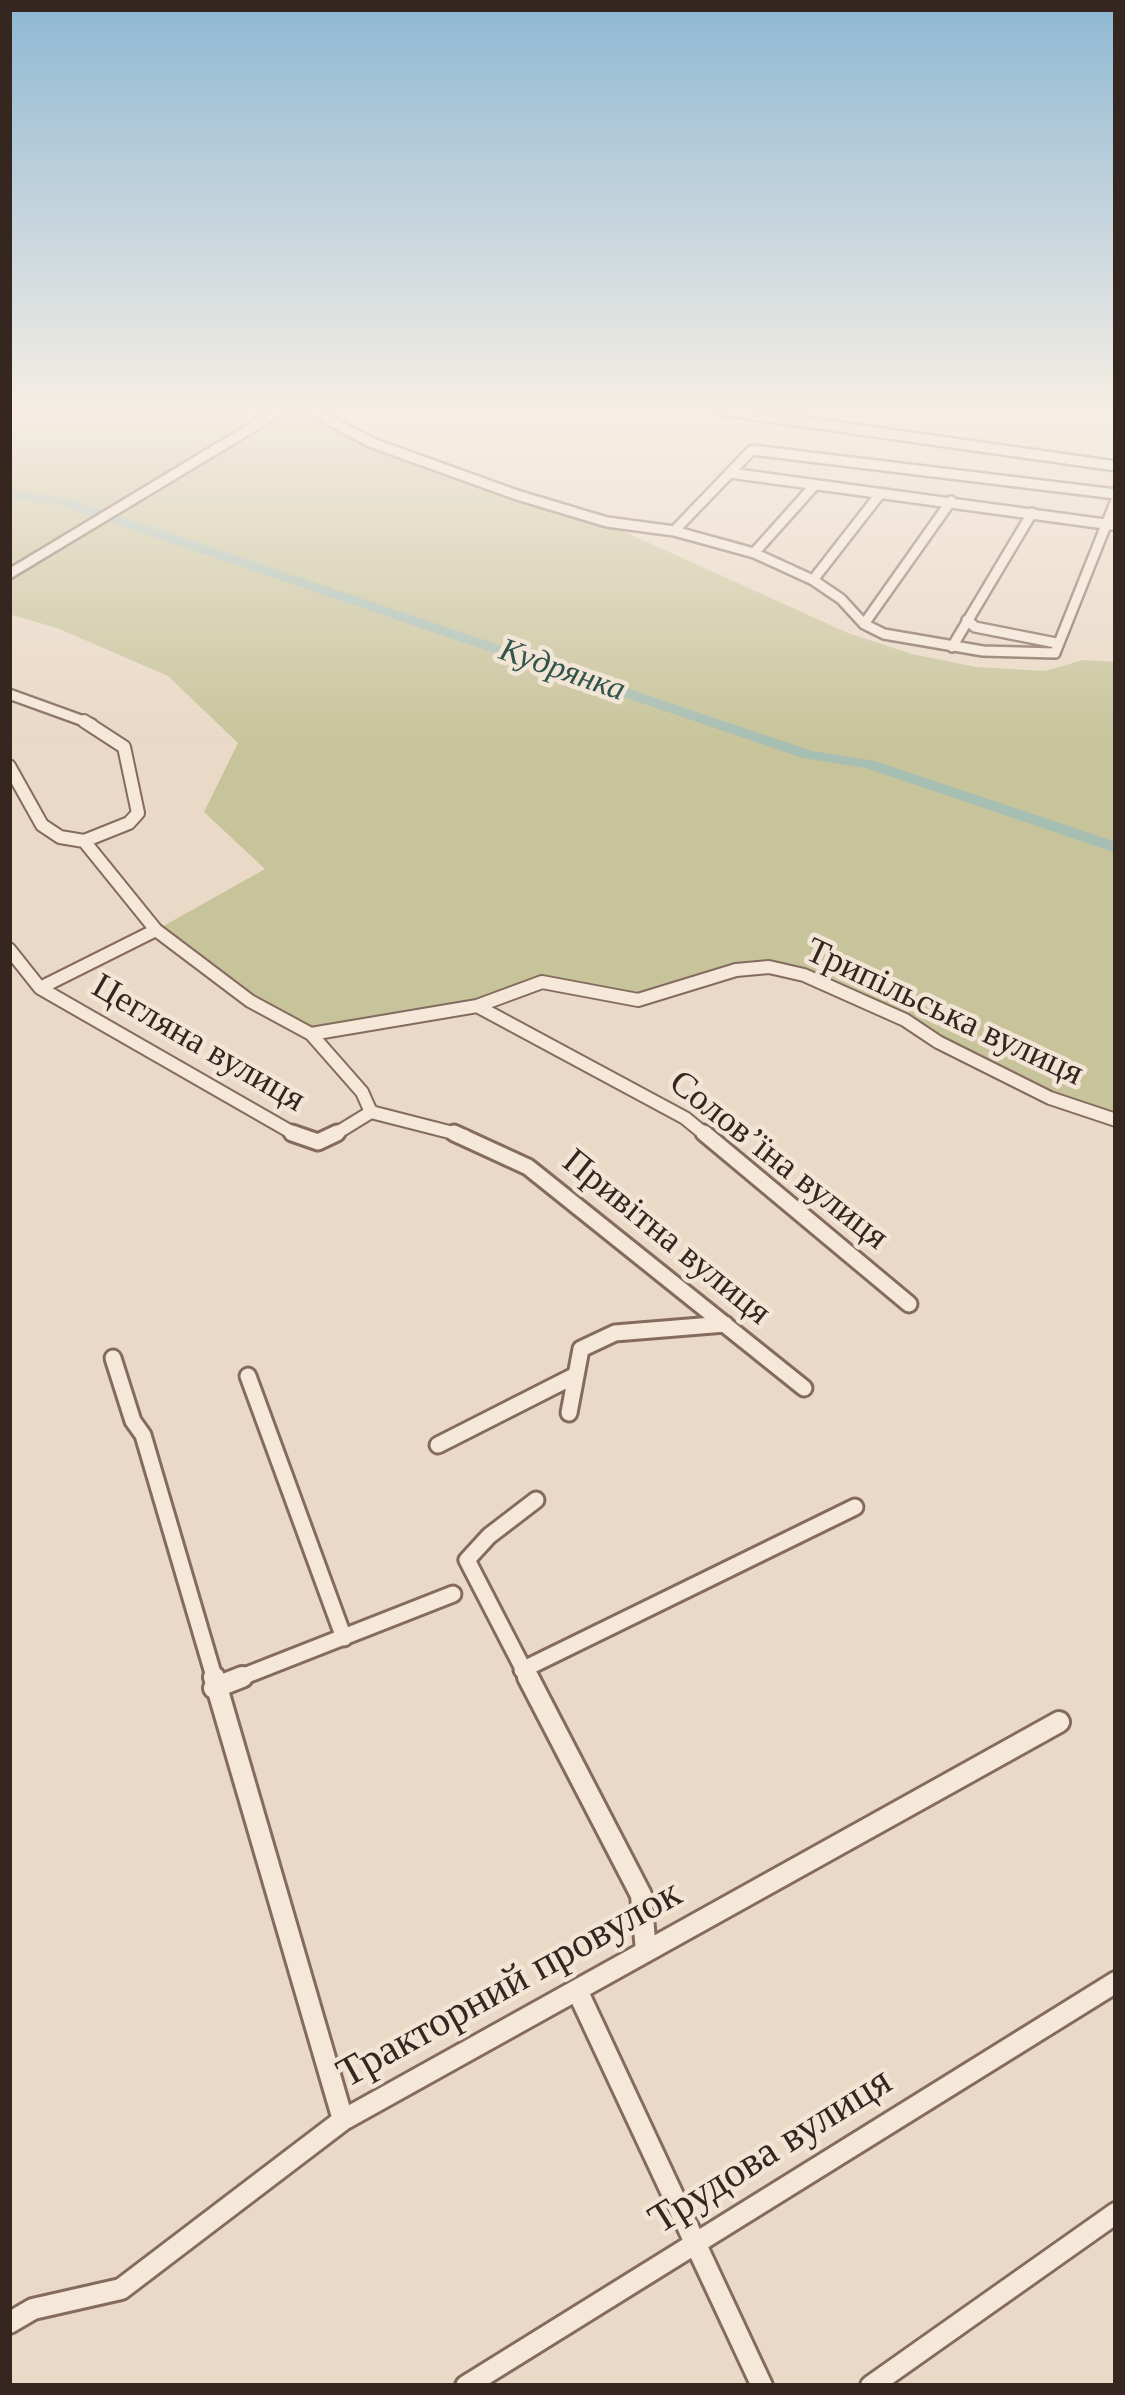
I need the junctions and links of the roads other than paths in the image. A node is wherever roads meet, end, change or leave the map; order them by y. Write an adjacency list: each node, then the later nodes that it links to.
1 (89, 522): 11 (street)
2 (606, 522): 9 (street)
3 (683, 522): 9 (street)
4 (782, 522): 10 (street)
5 (858, 522): 12 (street)
6 (936, 522): 14 (street)
7 (1027, 522): 13 (street)
8 (1112, 526): 16 (street)
9 (674, 531): 10 (street)
10 (754, 553): 12 (street)
11 (9, 574)
12 (813, 580): 14 (street)
13 (967, 620): 15 (street); 16 (street)
14 (865, 624): 15 (street)
15 (952, 647): 16 (street)
16 (1055, 648)
17 (9, 694): 19 (street)
18 (9, 766): 19 (street)
19 (85, 842): 20 (street)
20 (156, 930): 22 (street); 24 (street)
21 (9, 949): 22 (street, Цегляна вулиця)
22 (40, 988): 25 (street, Цегляна вулиця)
23 (476, 1006): 24 (street, Трипільська вулиця); 26 (street, Трипільська вулиця); 27 (street, Соловʼїна вулиця)
24 (311, 1034): 25 (street)
25 (371, 1112): 28 (street, Привітна вулиця)
26 (1116, 1120)
27 (909, 1304)
28 (725, 1324): 30 (street); 32 (street, Привітна вулиця)
29 (113, 1358): 40 (street)
30 (576, 1375): 33 (street); 34 (street)
31 (248, 1376): 38 (street)
32 (804, 1388)
33 (568, 1413)
34 (438, 1445)
35 (536, 1500): 39 (street)
36 (855, 1507): 39 (street)
37 (454, 1594): 38 (street)
38 (344, 1639): 40 (street)
39 (522, 1670): 42 (street)
40 (214, 1688): 45 (street)
41 (1059, 1722): 42 (street, Тракторний провулок)
42 (646, 1951): 44 (street, Тракторний провулок)
43 (1116, 1982): 47 (street, Трудова вулиця)
44 (577, 1990): 45 (street, Тракторний провулок); 47 (street)
45 (343, 2120): 48 (street, Тракторний провулок)
46 (1116, 2213): 51 (street)
47 (698, 2245): 49 (street, Трудова вулиця); 50 (street)
48 (9, 2323)
49 (466, 2386)
50 (762, 2386)
51 (871, 2386)

